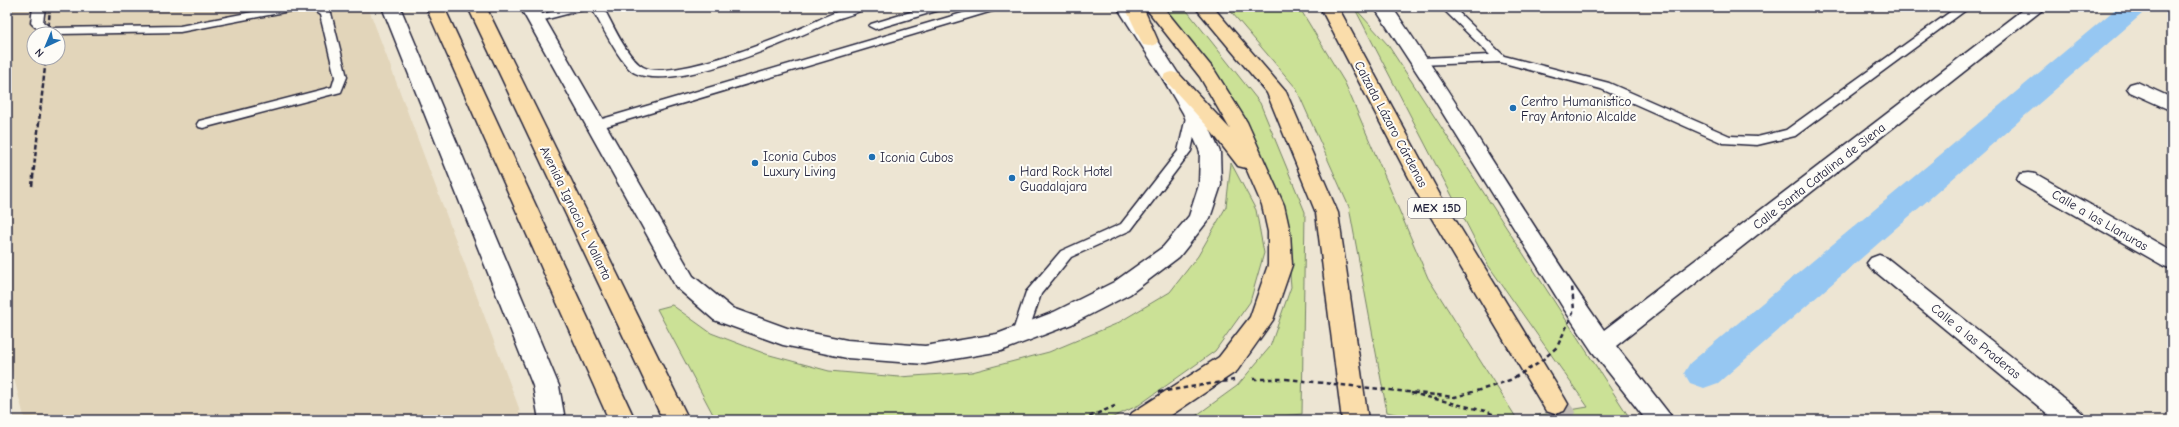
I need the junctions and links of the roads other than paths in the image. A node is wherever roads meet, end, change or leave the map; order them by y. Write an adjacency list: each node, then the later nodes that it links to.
1 (39, 7): 2 (lane)
2 (295, 7)
3 (314, 7): 30 (lane)
4 (391, 7): 39 (main road)
5 (436, 7): 40 (main road)
6 (477, 7): 41 (main road, Avenida Ignacio L. Vallarta)
7 (582, 7): 21 (lane)
8 (597, 7): 9 (lane)
9 (859, 7)
10 (939, 7): 22 (lane)
11 (995, 7): 31 (lane)
12 (1126, 7): 23 (main road)
13 (1134, 7): 23 (main road)
14 (1154, 7): 33 (main road)
15 (1204, 7): 43 (main road)
16 (1329, 7): 38 (main road, Calzada Lázaro Cárdenas / MEX 15D)
17 (1383, 7): 25 (main road)
18 (1447, 7): 24 (lane)
19 (1964, 7): 24 (lane)
20 (2037, 7): 37 (main road, Calle Santa Catalina de Siena)
21 (533, 13): 31 (main road)
22 (875, 26)
23 (1149, 41): 26 (main road)
24 (1500, 58): 25 (lane)
25 (1422, 62): 37 (main road)
26 (1172, 78): 29 (main road); 33 (main road)
27 (2137, 88): 28 (main road)
28 (2172, 105)
29 (1193, 113): 36 (lane); 36 (main road)
30 (203, 124)
31 (596, 126): 36 (main road)
32 (2028, 180): 34 (main road, Calle a las Llanuras)
33 (1273, 205): 42 (main road)
34 (2172, 261)
35 (1879, 263): 45 (main road, Calle a las Praderas)
36 (1020, 334)
37 (1601, 345): 44 (main road)
38 (1555, 404)
39 (552, 420)
40 (622, 420)
41 (676, 420)
42 (1141, 420)
43 (1355, 420)
44 (1661, 420)
45 (2073, 420)

